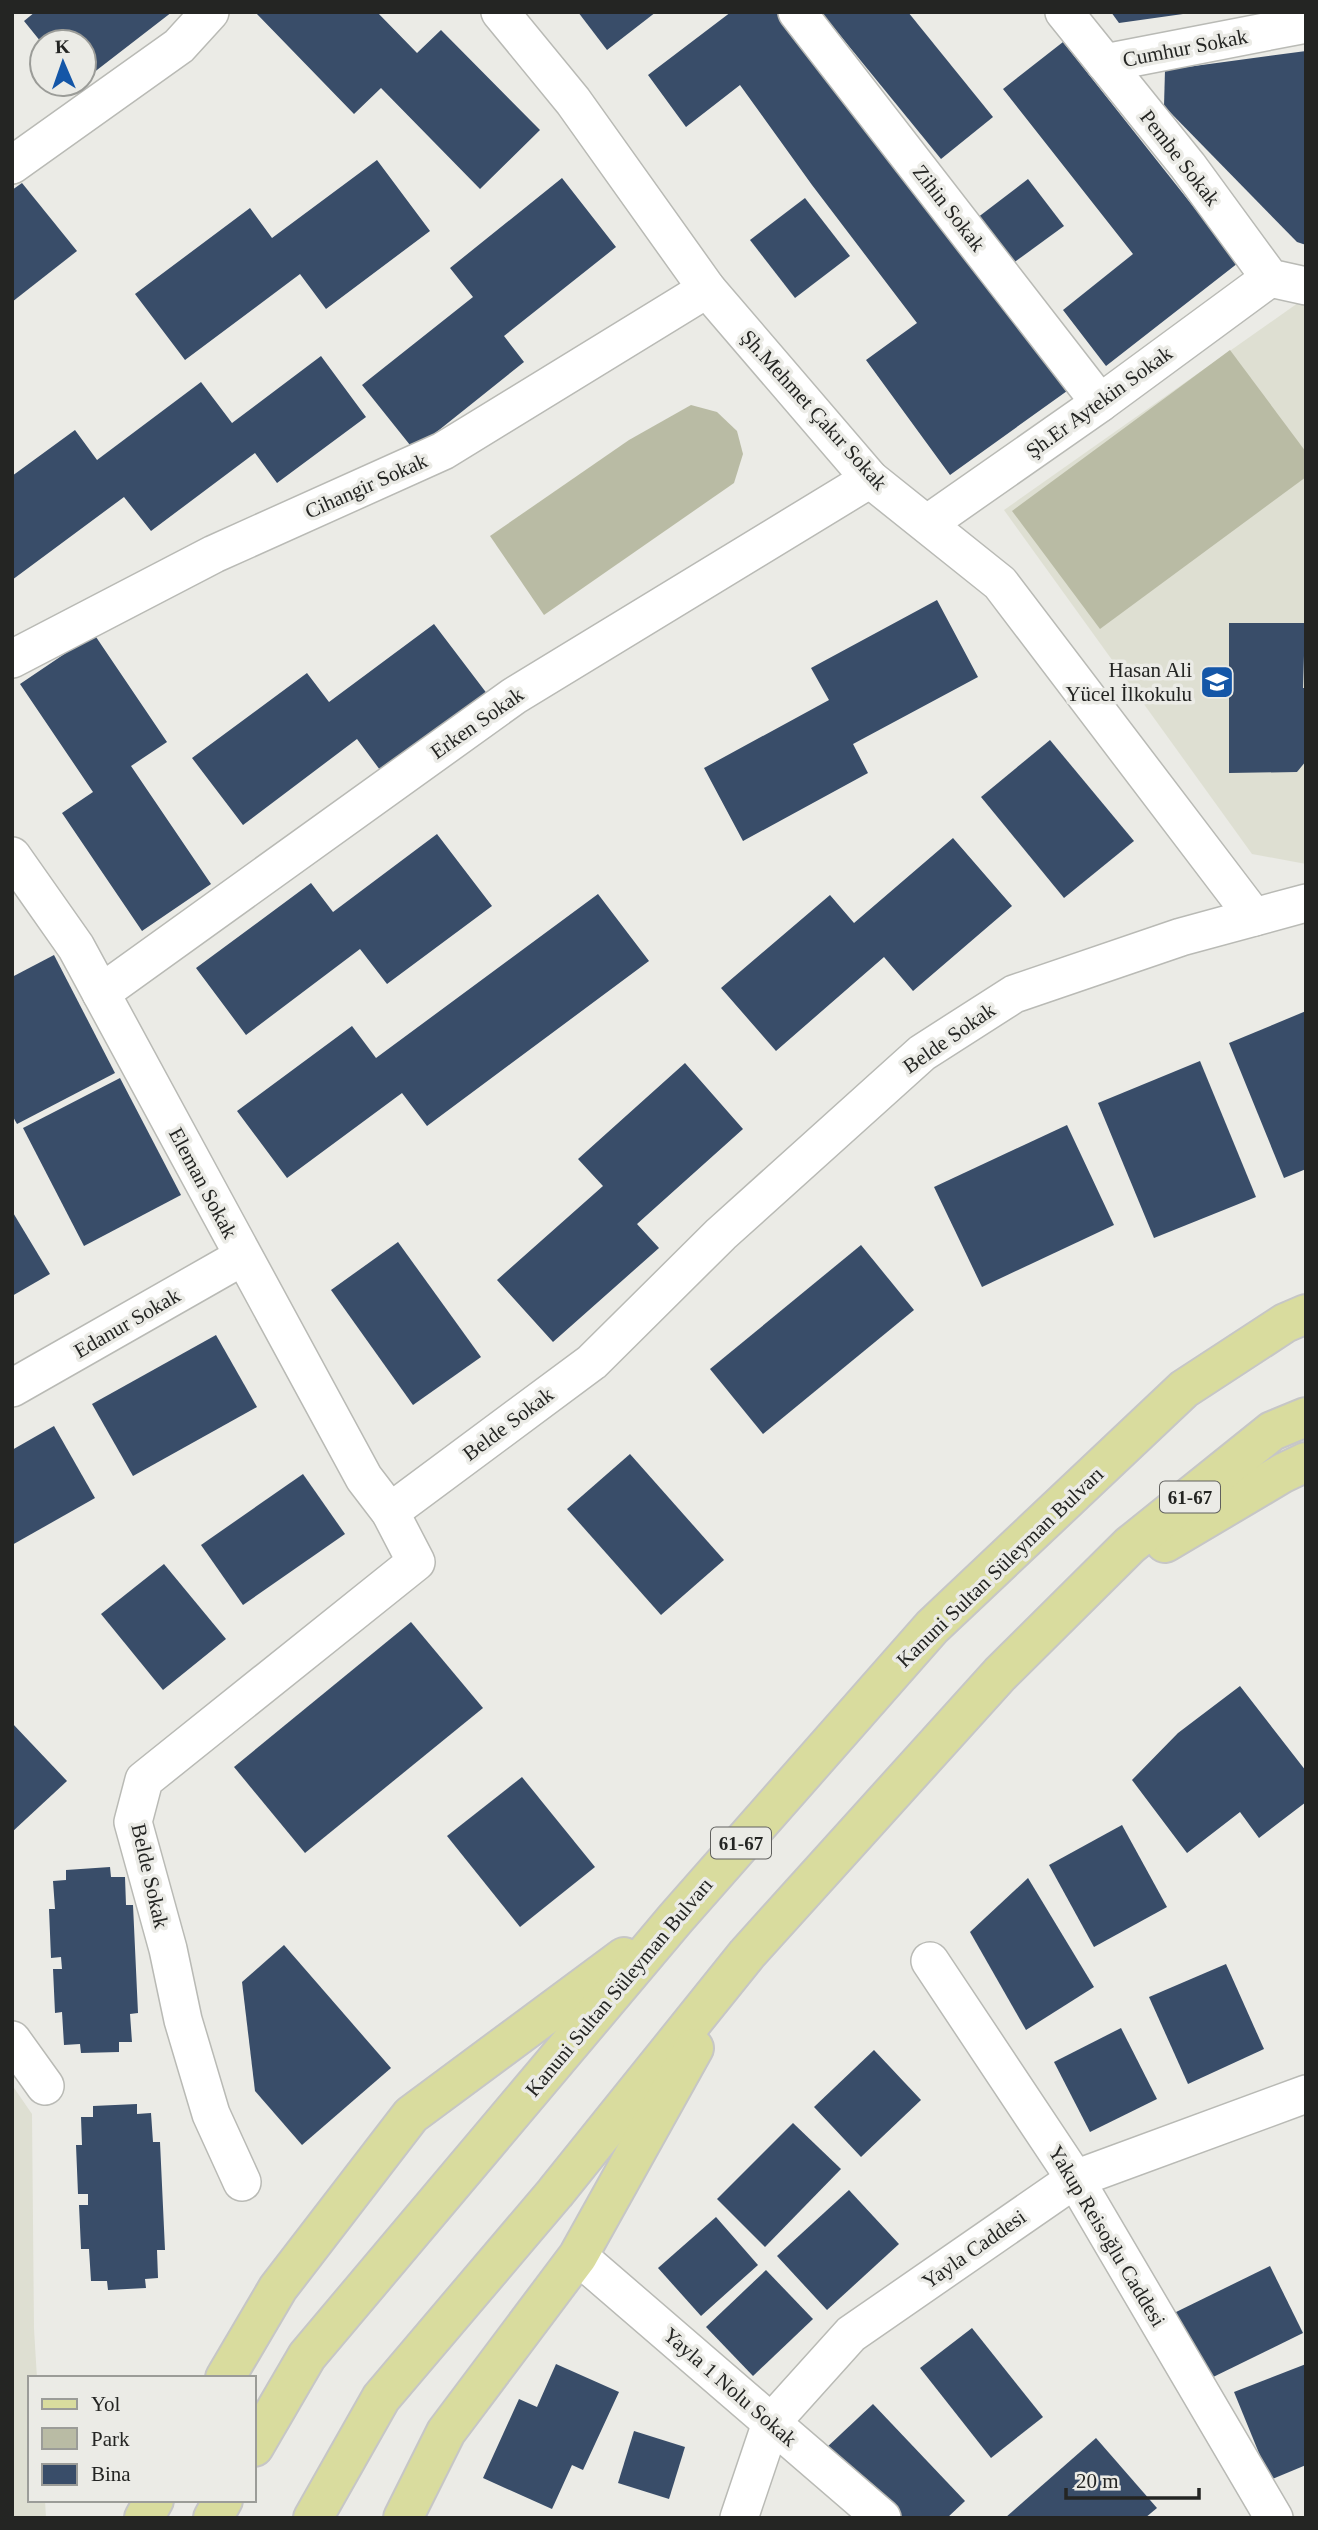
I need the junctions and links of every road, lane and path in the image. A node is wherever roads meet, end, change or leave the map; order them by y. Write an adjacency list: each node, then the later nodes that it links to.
1 (210, 12): 7 (street)
2 (500, 12): 10 (street, Şh.Mehmet Çakır Sokak)
3 (797, 12): 11 (street, Zihin Sokak)
4 (1063, 12): 6 (street, Pembe Sokak)
5 (1306, 24): 6 (street, Cumhur Sokak)
6 (1105, 63): 8 (street, Pembe Sokak)
7 (12, 165)
8 (1270, 278): 9 (street); 11 (street, Şh.Er Aytekin Sokak)
9 (1306, 286)
10 (707, 289): 12 (street, Şh.Mehmet Çakır Sokak); 14 (street, Cihangir Sokak)
11 (1100, 403): 13 (street, Şh.Er Aytekin Sokak)
12 (870, 479): 13 (street, Şh.Mehmet Çakır Sokak); 18 (street, Erken Sokak)
13 (927, 524): 17 (street, Şh.Mehmet Çakır Sokak)
14 (12, 659)
15 (12, 856): 18 (street, Eleman Sokak)
16 (1306, 903): 17 (street, Belde Sokak)
17 (1254, 917): 24 (street, Belde Sokak)
18 (101, 993): 19 (street, Eleman Sokak)
19 (243, 1257): 21 (street, Edanur Sokak); 24 (street, Eleman Sokak)
20 (1306, 1314): 26 (main road, Kanuni Sultan Süleyman Bulvarı / 61-67)
21 (12, 1388)
22 (1306, 1417): 25 (main road, 61-67)
23 (1306, 1462): 25 (main road, 61-67)
24 (390, 1512): 33 (street, Belde Sokak)
25 (1084, 1590): 27 (main road, 61-67)
26 (676, 1918): 35 (main road, 61-67); 37 (main road, Kanuni Sultan Süleyman Bulvarı / 61-67)
27 (747, 1954): 34 (main road, 61-67); 42 (main road, 61-67)
28 (930, 1961): 32 (street, Yakup Reisoğlu Caddesi)
29 (12, 2040): 30 (street)
30 (45, 2086)
31 (1306, 2094): 32 (street, Yayla Caddesi)
32 (1075, 2179): 36 (street, Yayla Caddesi); 46 (street, Yakup Reisoğlu Caddesi)
33 (242, 2182)
34 (578, 2256): 36 (street, Yayla 1 Nolu Sokak); 43 (main road, 61-67)
35 (226, 2376)
36 (771, 2423): 44 (street, Yayla Caddesi); 45 (street, Yayla 1 Nolu Sokak)
37 (256, 2444)
38 (153, 2502): 40 (main road)
39 (222, 2502): 41 (main road)
40 (144, 2518)
41 (213, 2518)
42 (313, 2518)
43 (403, 2518)
44 (739, 2518)
45 (882, 2518)
46 (1274, 2518)

